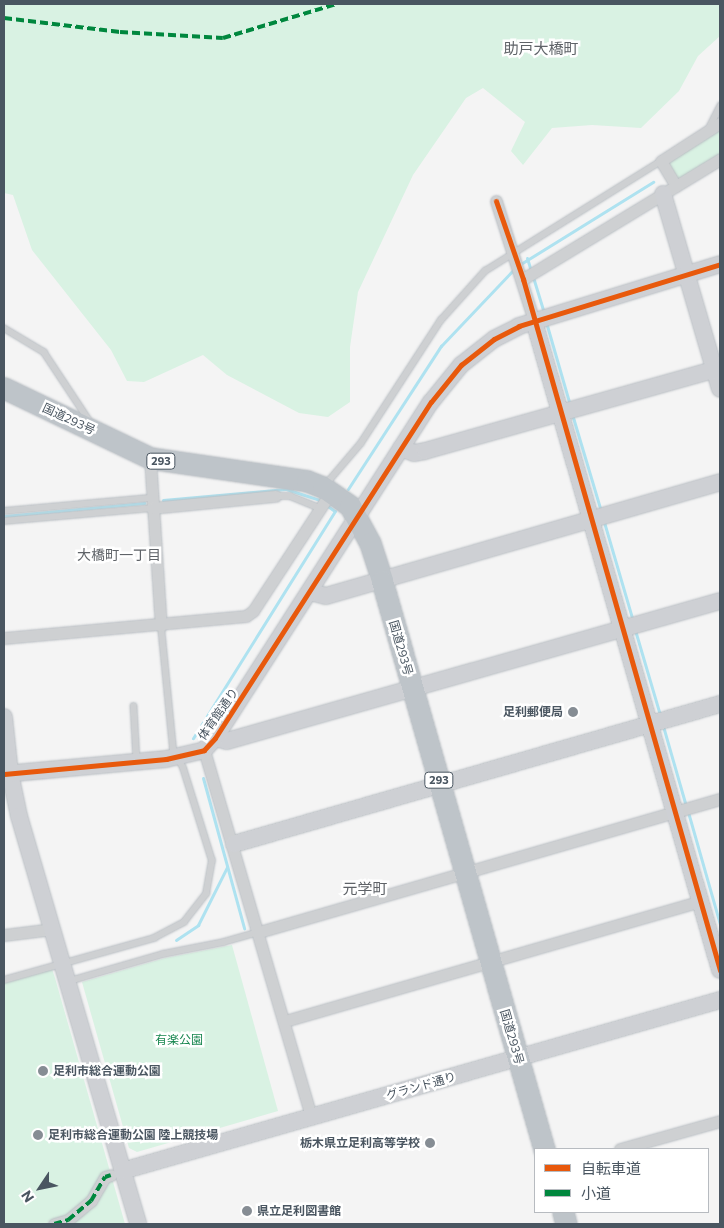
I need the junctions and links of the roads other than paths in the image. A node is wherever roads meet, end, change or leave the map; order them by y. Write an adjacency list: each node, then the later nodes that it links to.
1 (720, 106): 3 (lane)
2 (720, 123): 3 (street)
3 (708, 130): 5 (street)
4 (720, 159): 6 (street)
5 (661, 162): 6 (street); 8 (lane)
6 (670, 190): 10 (street); 11 (street)
7 (496, 201): 8 (street)
8 (513, 254): 11 (street); 23 (lane)
9 (720, 264): 10 (street, 体育館通り)
10 (686, 274): 12 (street, 体育館通り); 14 (street)
11 (522, 276): 12 (street)
12 (534, 320): 17 (street); 19 (street, 体育館通り)
13 (4, 328): 18 (lane)
14 (718, 368): 16 (street); 17 (street)
15 (4, 388): 18 (highway, 国道293号 / 293)
16 (720, 389)
17 (561, 413): 19 (street); 27 (street)
18 (93, 430): 20 (highway, 国道293号 / 293)
19 (401, 448): 26 (street, 体育館通り)
20 (150, 458): 23 (highway, 国道293号 / 293); 24 (street)
21 (720, 482): 27 (street)
22 (275, 496): 23 (lane); 24 (street)
23 (325, 496): 26 (highway, 国道293号 / 293); 32 (street)
24 (152, 503): 25 (lane); 28 (lane); 32 (street)
25 (4, 510)
26 (356, 517): 29 (highway, 国道293号 / 293); 30 (street, 体育館通り)
27 (592, 520): 29 (street); 33 (street)
28 (4, 521)
29 (382, 581): 30 (street); 35 (highway, 国道293号 / 293)
30 (310, 592): 40 (street, 体育館通り)
31 (720, 601): 33 (street)
32 (161, 626): 34 (street); 41 (lane)
33 (622, 629): 35 (street); 39 (street)
34 (4, 638)
35 (413, 690): 40 (street); 44 (highway, 国道293号 / 293)
36 (720, 704): 39 (street)
37 (134, 706): 42 (lane)
38 (4, 717): 43 (street)
39 (650, 724): 44 (street); 46 (street)
40 (210, 744): 41 (street, 体育館通り); 47 (street)
41 (179, 757): 42 (street, 体育館通り); 54 (lane)
42 (137, 762): 43 (street, 体育館通り)
43 (7, 774): 50 (street)
44 (440, 785): 47 (street); 48 (highway, 国道293号 / 293)
45 (720, 799): 46 (street)
46 (675, 812): 48 (street); 49 (street)
47 (234, 844): 51 (street)
48 (464, 871): 51 (street); 53 (highway, 国道293号 / 293)
49 (700, 901): 53 (street); 55 (street)
50 (53, 929): 52 (street); 54 (street)
51 (259, 932): 57 (lane); 59 (street)
52 (4, 935)
53 (491, 961): 59 (street); 60 (highway, 国道293号 / 293)
54 (63, 964): 56 (lane); 57 (street)
55 (720, 970)
56 (4, 980)
57 (68, 982): 65 (street)
58 (720, 1000): 60 (street, グランド通り)
59 (285, 1021): 61 (street)
60 (518, 1058): 61 (street, グランド通り); 63 (highway, 国道293号 / 293)
61 (311, 1117): 65 (street, グランド通り)
62 (720, 1121): 64 (street)
63 (544, 1148)
64 (624, 1148)
65 (117, 1173): 66 (street); 67 (street)
66 (54, 1224)
67 (138, 1224)

